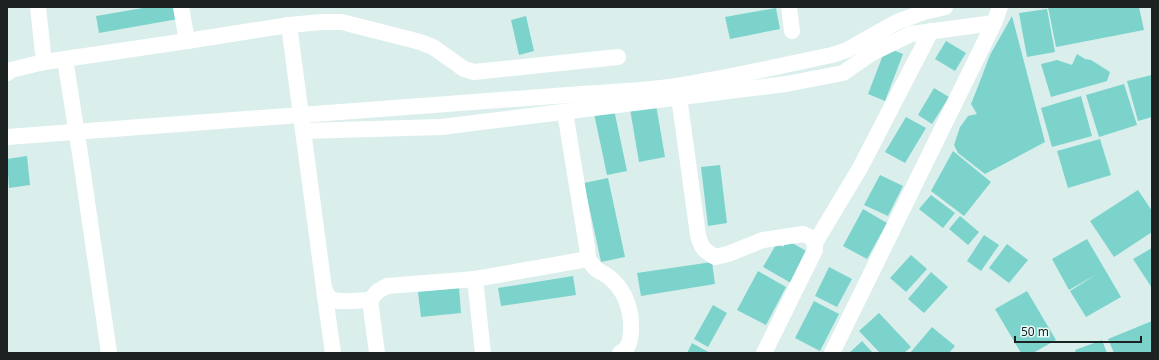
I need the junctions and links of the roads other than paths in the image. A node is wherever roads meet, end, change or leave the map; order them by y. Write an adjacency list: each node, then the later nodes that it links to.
1 (38, 7): 14 (street)
2 (181, 7): 11 (street)
3 (789, 7): 9 (street)
4 (945, 7): 19 (street)
5 (1000, 7): 7 (street)
6 (331, 14): 8 (street); 12 (street)
7 (994, 23): 10 (street); 31 (street)
8 (289, 25): 11 (street); 18 (street)
9 (792, 31)
10 (931, 31): 17 (street); 20 (street)
11 (187, 41): 13 (street)
12 (618, 57)
13 (65, 59): 14 (street); 25 (street)
14 (44, 62): 15 (street)
15 (7, 73)
16 (680, 104): 20 (street)
17 (566, 112): 18 (street); 21 (street)
18 (303, 131): 23 (street)
19 (7, 137)
20 (815, 243): 30 (street)
21 (588, 259): 22 (street); 29 (street)
22 (475, 279): 24 (street); 28 (street)
23 (324, 288): 24 (street); 26 (street)
24 (370, 300): 27 (street)
25 (109, 353)
26 (333, 353)
27 (377, 353)
28 (483, 353)
29 (620, 353)
30 (764, 353)
31 (832, 353)

